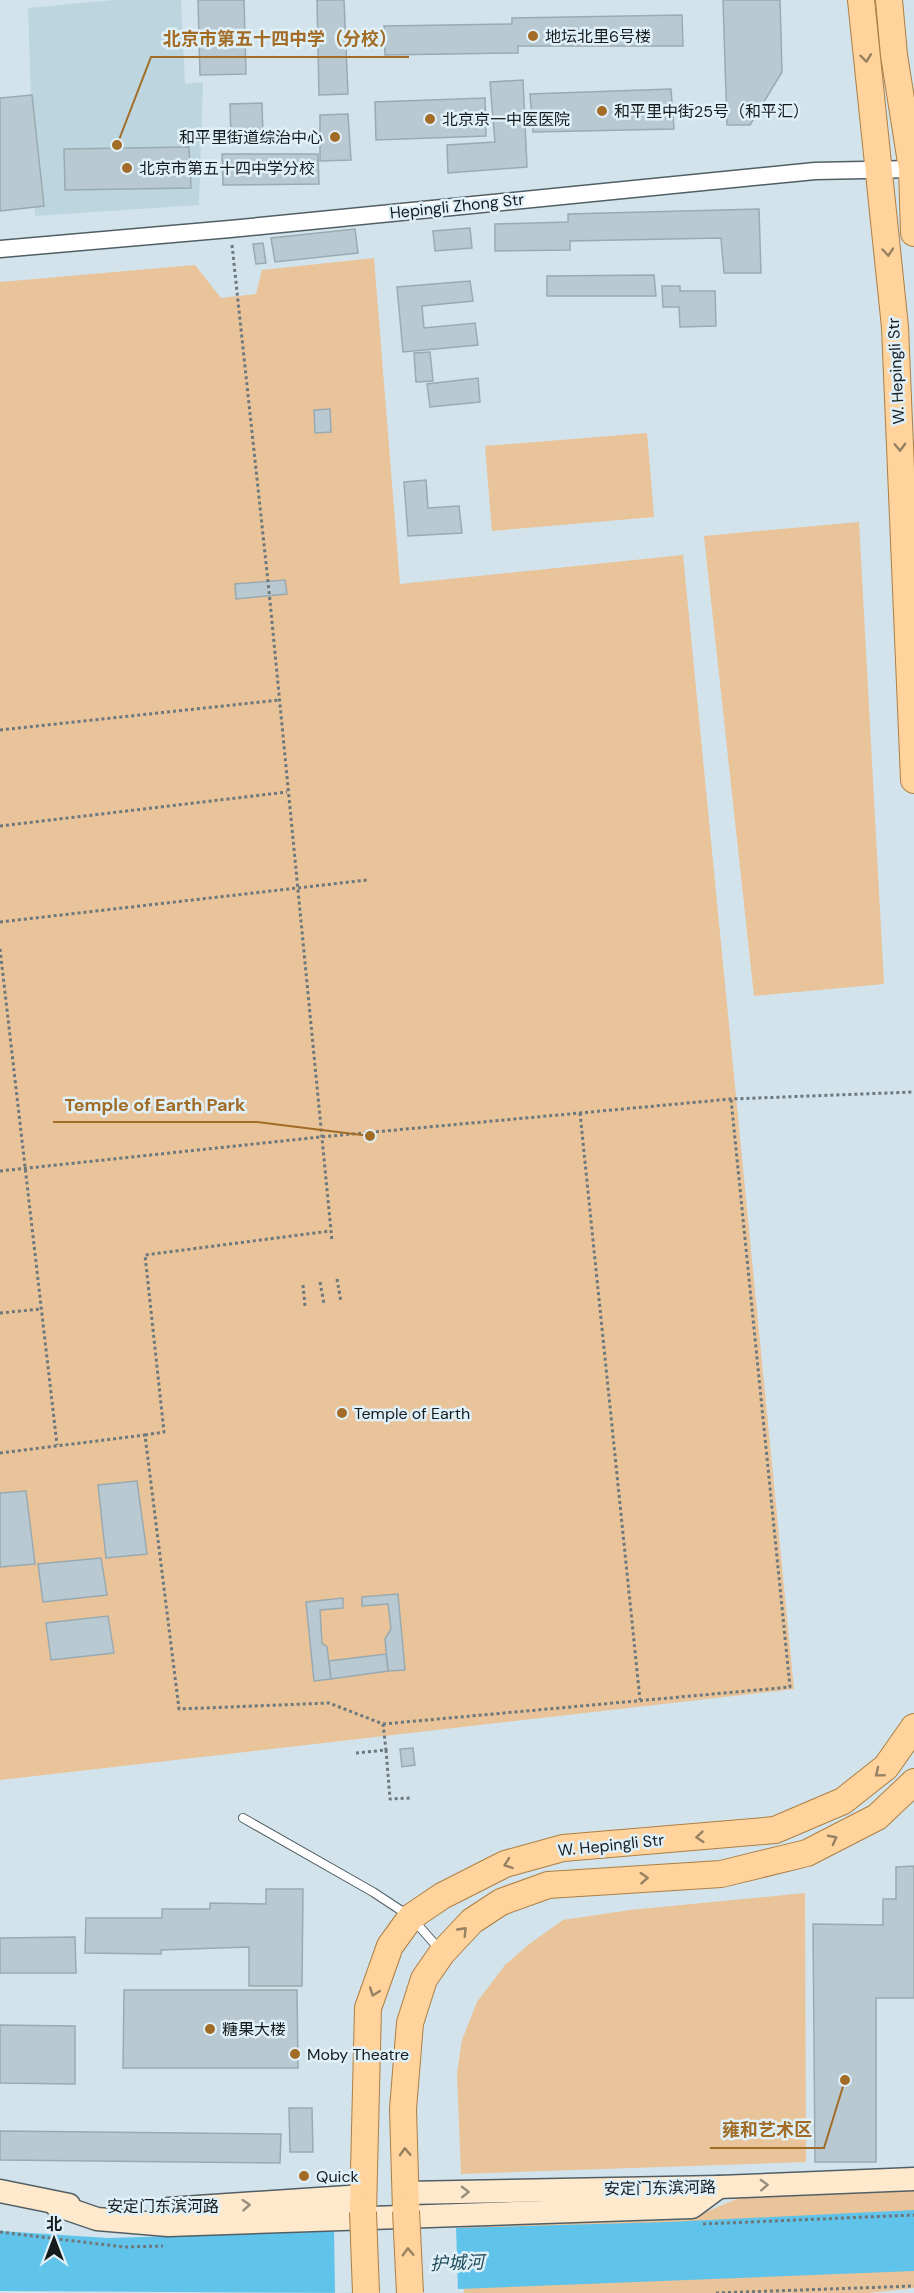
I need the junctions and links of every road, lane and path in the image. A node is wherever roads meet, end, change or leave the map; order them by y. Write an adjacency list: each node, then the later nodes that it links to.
1 (861, 0): 4 (main road, W. Hepingli Str, one-way to 4)
2 (889, 0): 3 (main road)
3 (913, 169): 4 (street, Hepingli Zhong Str); 6 (main road)
4 (881, 170): 5 (street, Hepingli Zhong Str); 10 (main road, W. Hepingli Str, one-way to 10)
5 (230, 229): 7 (street, Hepingli Zhong Str); 8 (path)
6 (914, 233)
7 (0, 249)
8 (279, 700): 9 (path); 11 (path)
9 (0, 730)
10 (914, 780)
11 (288, 792): 12 (path); 14 (path)
12 (0, 826)
13 (367, 880): 14 (path)
14 (297, 888): 15 (path); 20 (path)
15 (0, 922)
16 (0, 949): 21 (path)
17 (914, 1092): 18 (path)
18 (731, 1099): 19 (path); 36 (path)
19 (580, 1113): 20 (path); 36 (path)
20 (320, 1137): 21 (path); 23 (path)
21 (26, 1168): 22 (path); 31 (path)
22 (0, 1171)
23 (330, 1231): 24 (path); 33 (path)
24 (332, 1241)
25 (337, 1280): 28 (path)
26 (320, 1282): 29 (path)
27 (303, 1284): 30 (path)
28 (341, 1302)
29 (324, 1304)
30 (305, 1306)
31 (41, 1309): 32 (path); 34 (path)
32 (0, 1313)
33 (145, 1435): 34 (path); 37 (path)
34 (57, 1445): 35 (path)
35 (0, 1453)
36 (640, 1700): 37 (path)
37 (383, 1724): 39 (path)
38 (914, 1727): 44 (main road, W. Hepingli Str, one-way to 44)
39 (386, 1750): 40 (path); 42 (path)
40 (356, 1753)
41 (914, 1782): 45 (main road, W. Hepingli Str, one-way to 41)
42 (410, 1798)
43 (243, 1818): 44 (lane)
44 (411, 1917): 45 (lane); 50 (main road, W. Hepingli Str, one-way to 50)
45 (442, 1953): 49 (main road, W. Hepingli Str, one-way to 45)
46 (914, 2179): 47 (street, 安定门东滨河路, one-way to 46)
47 (719, 2187): 49 (street, 安定门东滨河路, one-way to 47); 51 (street)
48 (0, 2191): 51 (street, 安定门东滨河路)
49 (406, 2202): 54 (main road, W. Hepingli Str, one-way to 49, bridge)
50 (363, 2204): 51 (street, 安定门东滨河路, one-way to 50); 53 (main road, W. Hepingli Str, bridge)
51 (56, 2205)
52 (914, 2286): 55 (path)
53 (366, 2293)
54 (410, 2293)
55 (716, 2293)

